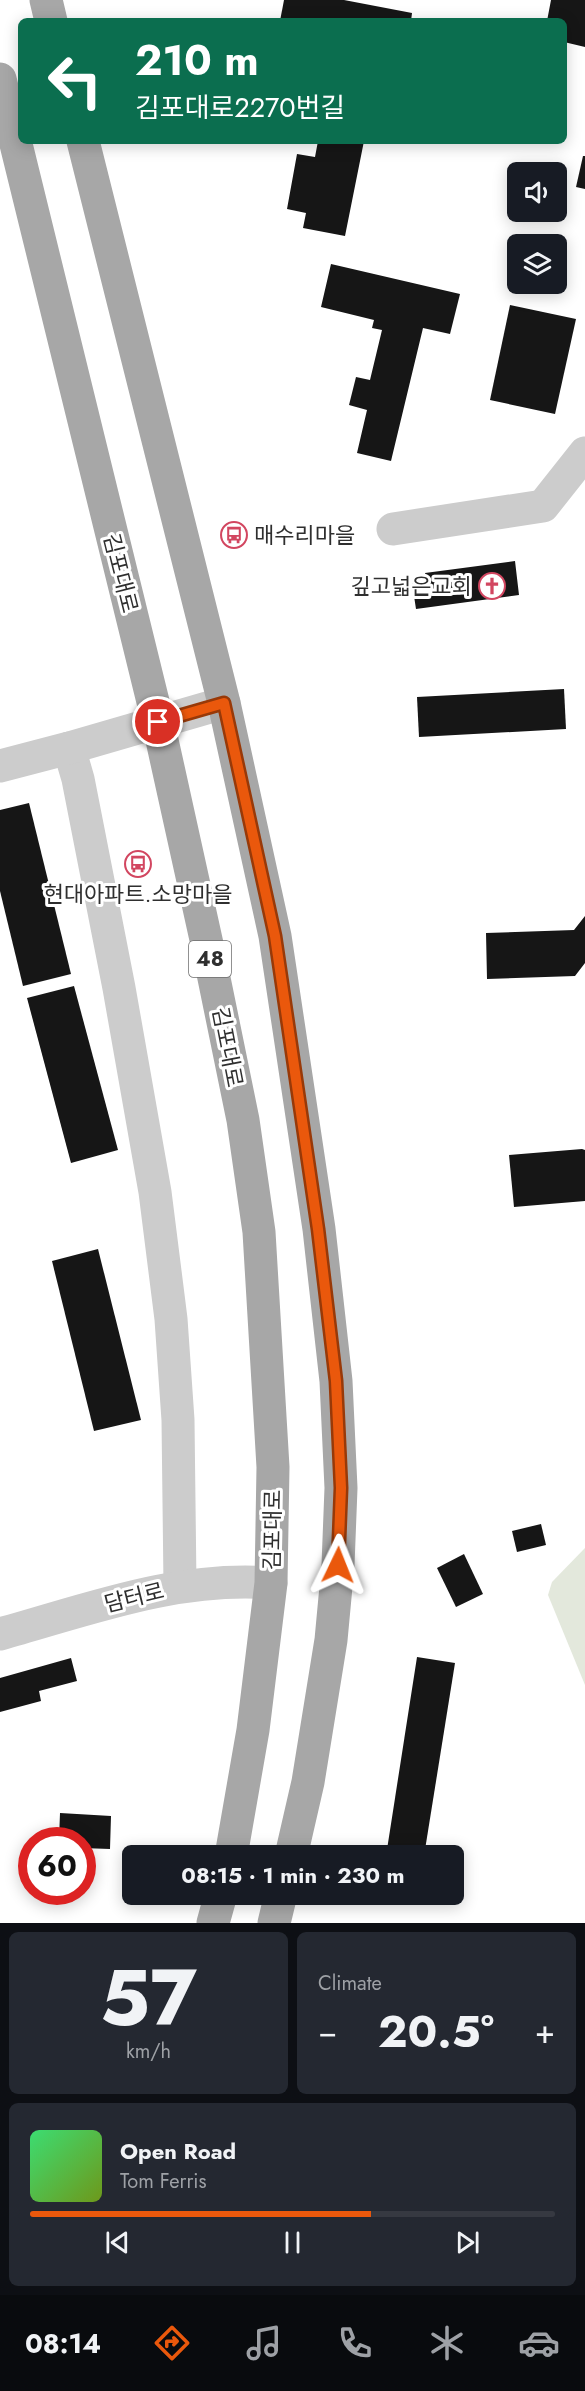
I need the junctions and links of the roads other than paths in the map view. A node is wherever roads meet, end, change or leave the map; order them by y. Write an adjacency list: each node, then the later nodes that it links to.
1 (46, 0): 2 (main road)
2 (50, 18)
3 (0, 79): 8 (main road, 김포대로 / 48)
4 (84, 144): 7 (main road)
5 (585, 453): 6 (street)
6 (393, 530)
7 (224, 703): 8 (street); 15 (main road)
8 (158, 722): 9 (street); 11 (main road, 김포대로 / 48)
9 (69, 748): 10 (street); 12 (street)
10 (0, 765)
11 (271, 1582): 12 (street, 담터로); 14 (main road, 김포대로 / 48)
12 (180, 1586): 13 (street, 담터로)
13 (0, 1634)
14 (233, 1845)
15 (294, 1845)
16 (217, 1905): 18 (main road)
17 (278, 1905): 19 (main road)
18 (213, 1923)
19 (274, 1923)

